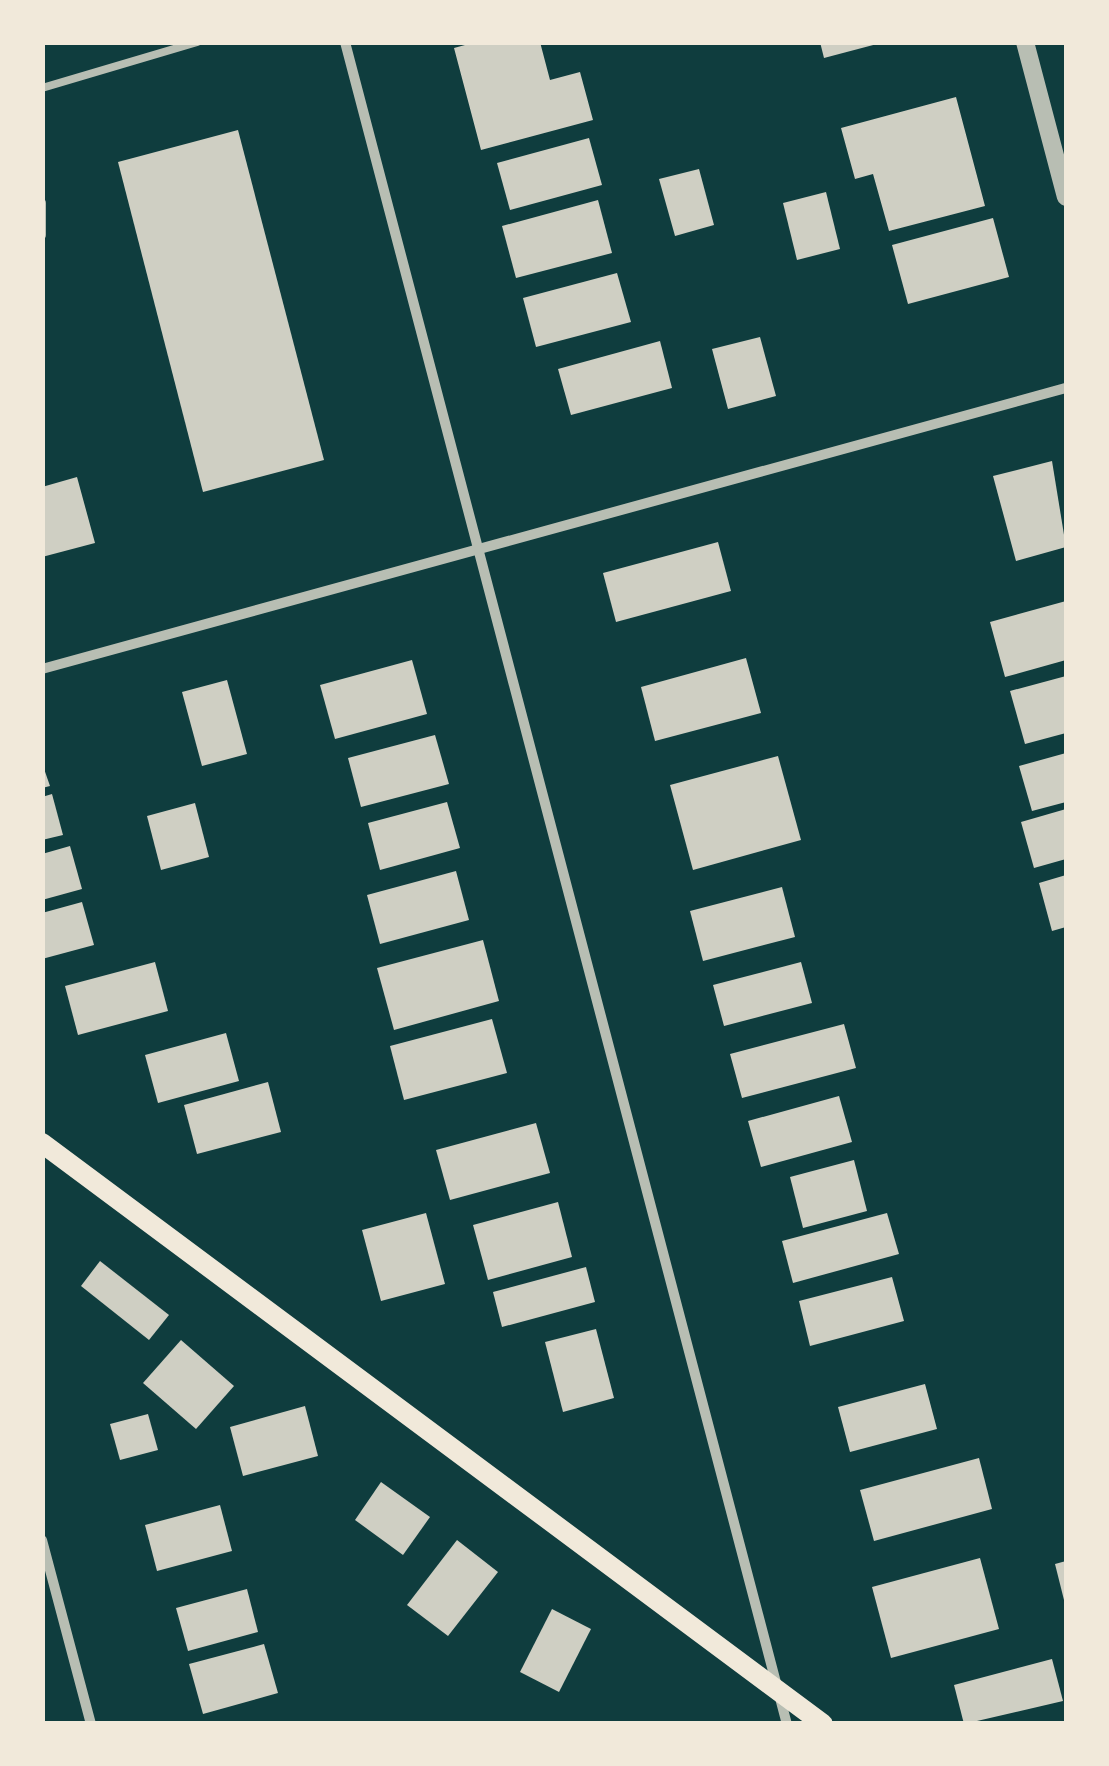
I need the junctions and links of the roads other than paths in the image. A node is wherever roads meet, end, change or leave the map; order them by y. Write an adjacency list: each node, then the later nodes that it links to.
1 (197, 42): 4 (lane)
2 (345, 42): 9 (street)
3 (1026, 42): 5 (street)
4 (42, 88)
5 (1066, 197)
6 (42, 203): 7 (lane)
7 (42, 235)
8 (1066, 388): 9 (street)
9 (478, 552): 10 (street); 13 (street)
10 (42, 669)
11 (42, 1144): 13 (main road)
12 (42, 1540): 14 (street)
13 (779, 1692): 15 (street); 16 (main road)
14 (91, 1724)
15 (787, 1724)
16 (822, 1724)

